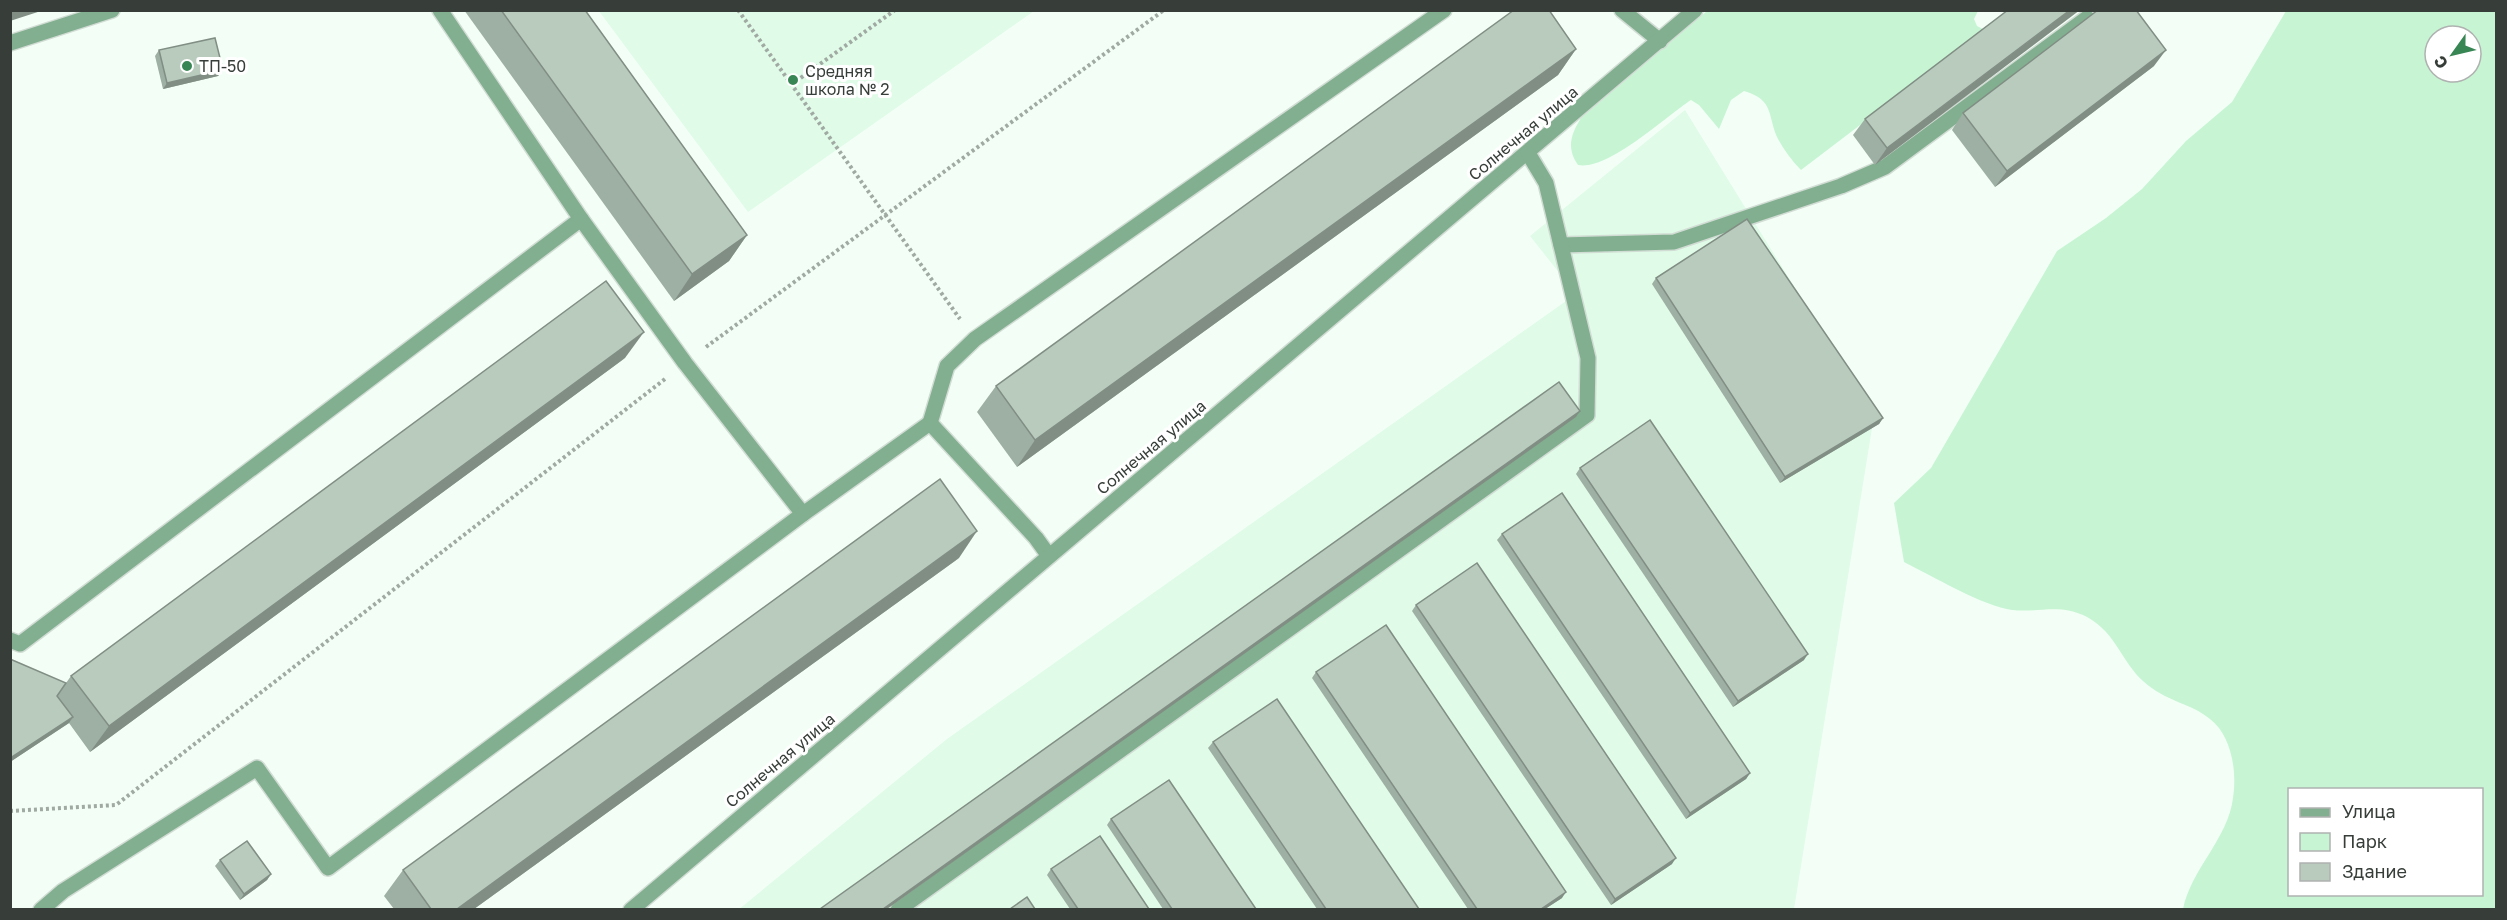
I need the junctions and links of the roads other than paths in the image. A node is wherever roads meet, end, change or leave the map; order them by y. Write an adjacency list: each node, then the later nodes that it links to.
1 (112, 10): 8 (street)
2 (440, 10): 10 (street)
3 (1444, 10): 12 (street)
4 (1622, 10): 7 (street)
5 (1695, 10): 7 (street, Солнечная улица)
6 (2087, 18): 11 (street)
7 (1660, 41): 9 (street, Солнечная улица)
8 (10, 43)
9 (1528, 153): 11 (street); 14 (street, Солнечная улица)
10 (581, 219): 13 (street); 15 (street)
11 (1561, 245): 18 (street)
12 (930, 423): 13 (street); 14 (street)
13 (803, 514): 16 (street)
14 (1049, 556): 17 (street, Солнечная улица)
15 (10, 640)
16 (41, 909)
17 (631, 909)
18 (898, 909)

